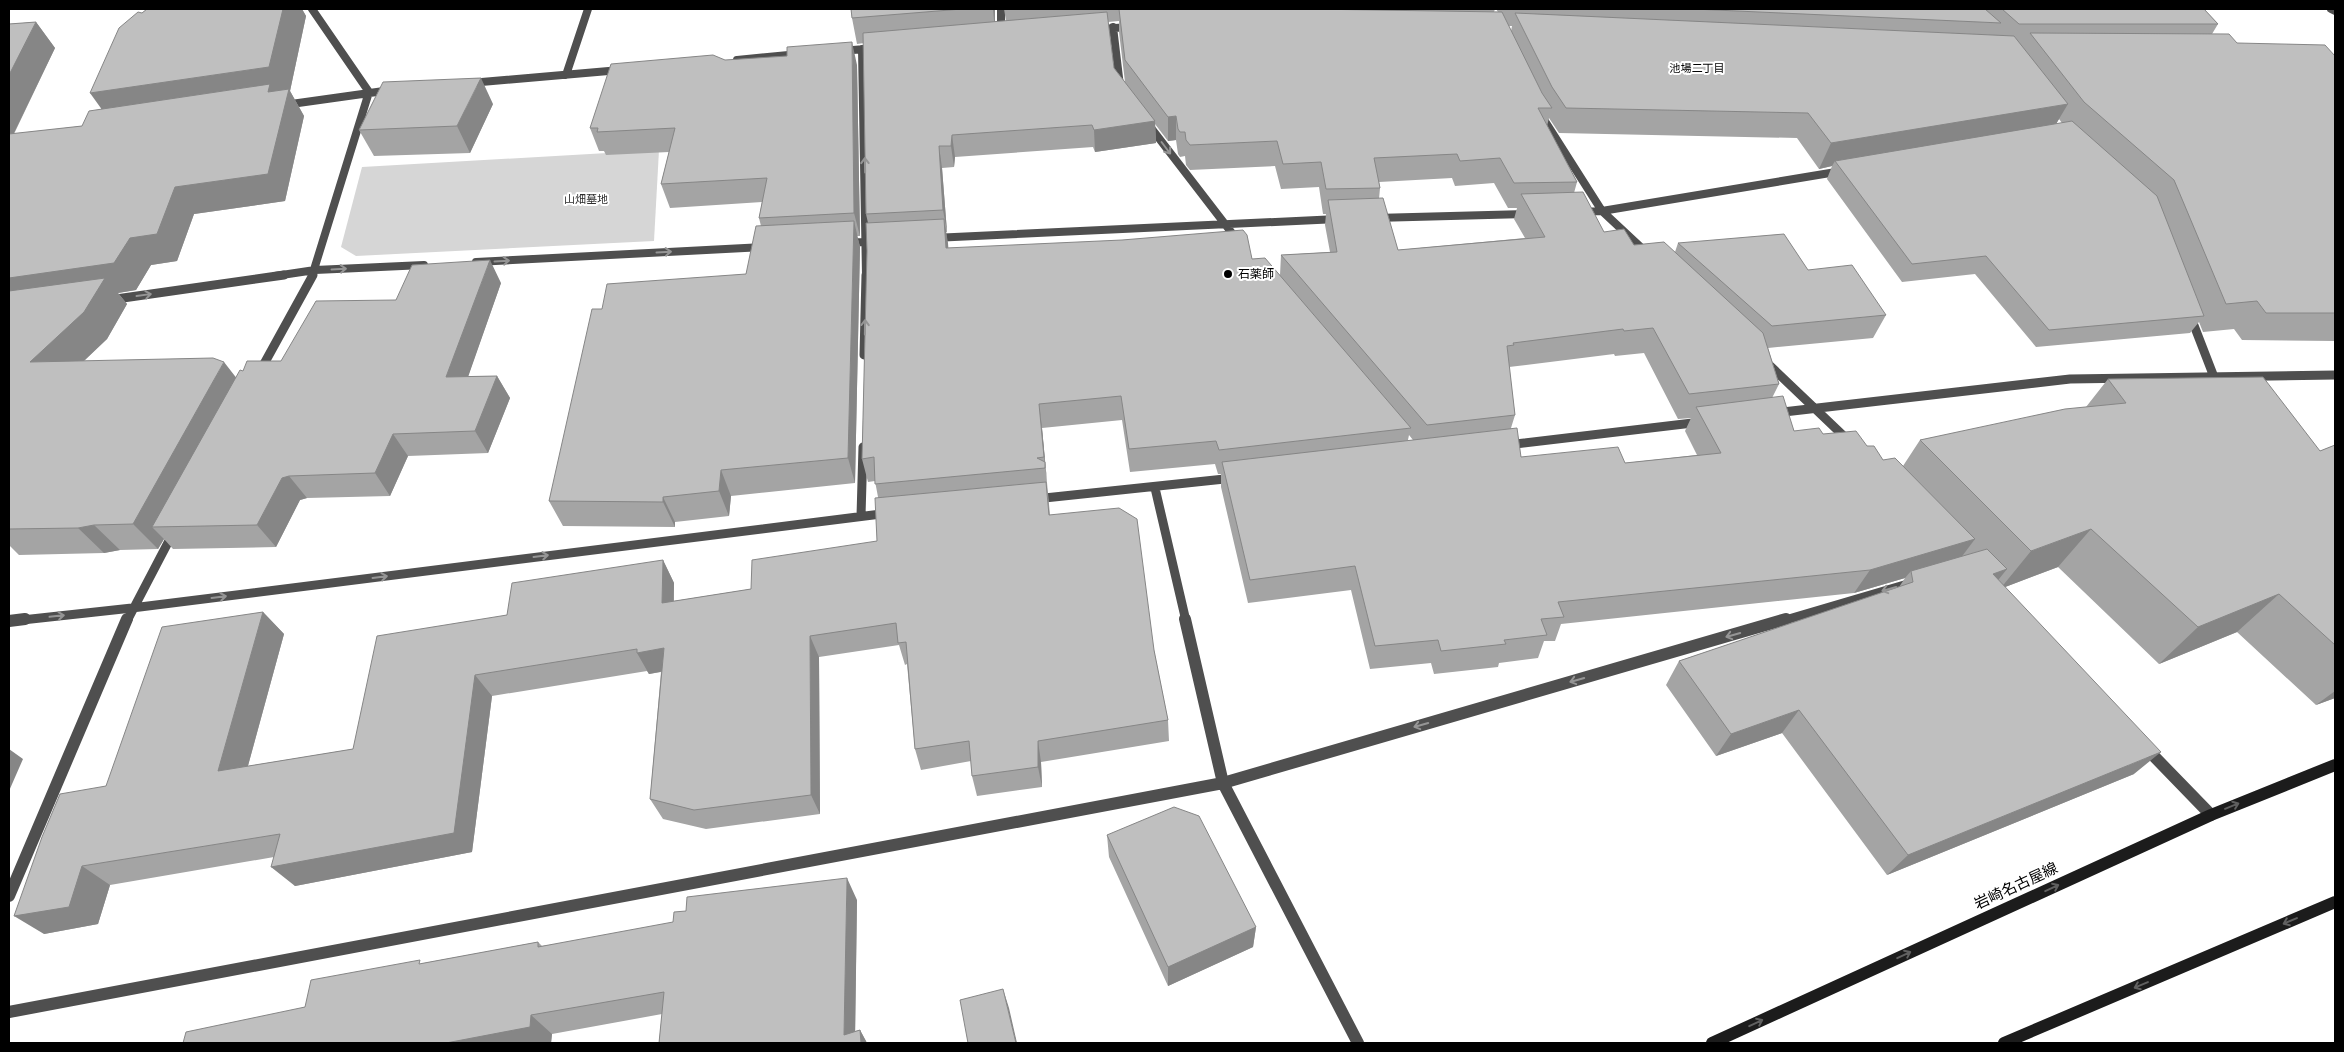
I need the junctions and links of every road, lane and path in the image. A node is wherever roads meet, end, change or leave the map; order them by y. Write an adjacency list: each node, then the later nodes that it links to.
1 (312, 9): 21 (street)
2 (588, 9): 18 (street)
3 (1001, 9): 10 (street)
4 (2331, 9): 5 (street)
5 (2335, 11)
6 (1141, 26): 7 (street)
7 (1113, 27): 8 (street); 22 (street)
8 (1085, 30)
9 (1010, 36): 10 (street)
10 (1001, 37): 11 (street)
11 (991, 38)
12 (882, 47): 13 (street)
13 (862, 49): 14 (street); 35 (street, one-way to 13)
14 (832, 51)
15 (803, 54): 16 (street)
16 (724, 61)
17 (625, 69): 18 (street)
18 (566, 75): 19 (street)
19 (457, 84)
20 (398, 89): 21 (street)
21 (369, 92): 24 (street); 42 (street)
22 (1126, 95)
23 (1537, 106): 27 (street)
24 (271, 107)
25 (1144, 119): 32 (street, one-way to 32)
26 (1847, 170): 27 (street)
27 (1602, 211): 28 (street); 39 (street)
28 (1572, 212)
29 (1532, 214): 30 (street)
30 (1363, 218)
31 (1343, 219): 32 (street)
32 (1223, 222): 33 (street); 37 (street)
33 (926, 239)
34 (887, 241): 35 (street)
35 (867, 242): 36 (street); 46 (street, one-way to 35)
36 (837, 244)
37 (1242, 245)
38 (778, 247): 40 (street, one-way to 38)
39 (1652, 257)
40 (463, 263)
41 (433, 264): 42 (street, one-way to 41)
42 (315, 270): 43 (street, one-way to 42); 49 (street)
43 (98, 302)
44 (2185, 303): 48 (street)
45 (1759, 355): 50 (street)
46 (864, 369)
47 (2335, 375): 48 (street)
48 (2214, 377): 50 (street)
49 (254, 383)
50 (1816, 408): 51 (street); 55 (street)
51 (1768, 414)
52 (1710, 421): 54 (street)
53 (863, 438): 60 (street)
54 (1496, 447)
55 (1856, 449)
56 (1243, 477): 57 (street)
57 (1155, 488): 58 (street); 67 (street)
58 (1028, 500)
59 (900, 512): 60 (street)
60 (861, 516): 63 (street, one-way to 60)
61 (179, 521): 63 (street)
62 (1922, 580): 67 (street, one-way to 67)
63 (132, 608): 64 (street, one-way to 63); 69 (street)
64 (9, 621)
65 (2135, 736): 68 (street)
66 (2335, 765): 68 (main road, 岩崎名古屋線, one-way to 66)
67 (1223, 783): 71 (street); 72 (street)
68 (2211, 815): 73 (main road, 岩崎名古屋線, one-way to 68)
69 (9, 896)
70 (2335, 902): 74 (main road, one-way to 74)
71 (9, 1012)
72 (1358, 1043)
73 (1712, 1043)
74 (2004, 1043)

